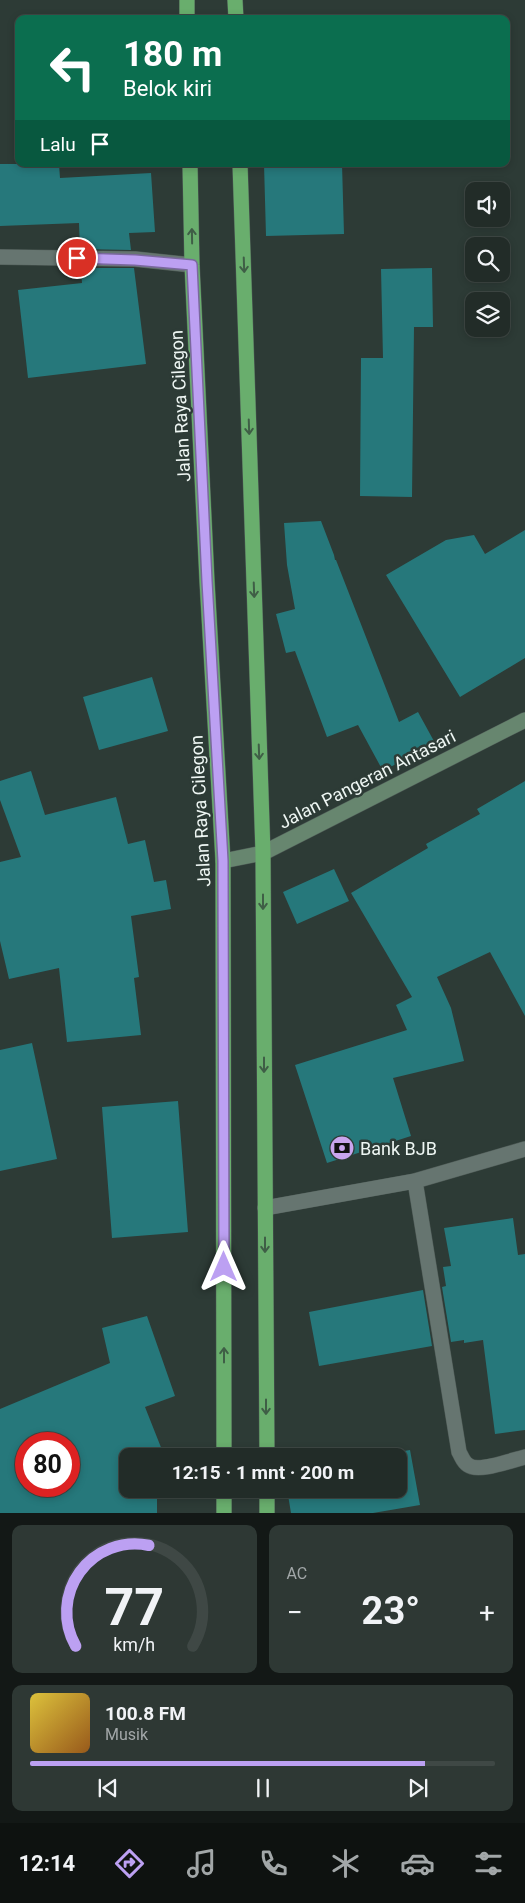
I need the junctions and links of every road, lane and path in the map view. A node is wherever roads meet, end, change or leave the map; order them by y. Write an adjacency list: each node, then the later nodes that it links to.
1 (187, 0): 3 (highway)
2 (235, 0): 4 (highway)
3 (187, 15)
4 (236, 15)
5 (190, 167): 8 (highway, Jalan Raya Cilegon, one-way to 5)
6 (240, 167): 10 (highway, one-way to 10)
7 (0, 257): 8 (street)
8 (192, 265): 11 (highway, Jalan Raya Cilegon)
9 (525, 720): 10 (street, Jalan Pangeran Antasari)
10 (263, 853): 11 (street, Jalan Pangeran Antasari); 14 (highway, one-way to 14)
11 (223, 861): 15 (highway, Jalan Raya Cilegon, one-way to 11)
12 (525, 1149): 13 (street)
13 (414, 1181): 14 (street); 17 (street)
14 (265, 1208): 16 (highway, one-way to 16)
15 (224, 1448)
16 (267, 1448)
17 (525, 1457)
18 (224, 1498): 20 (highway)
19 (267, 1498): 21 (highway)
20 (224, 1513)
21 (267, 1513)

